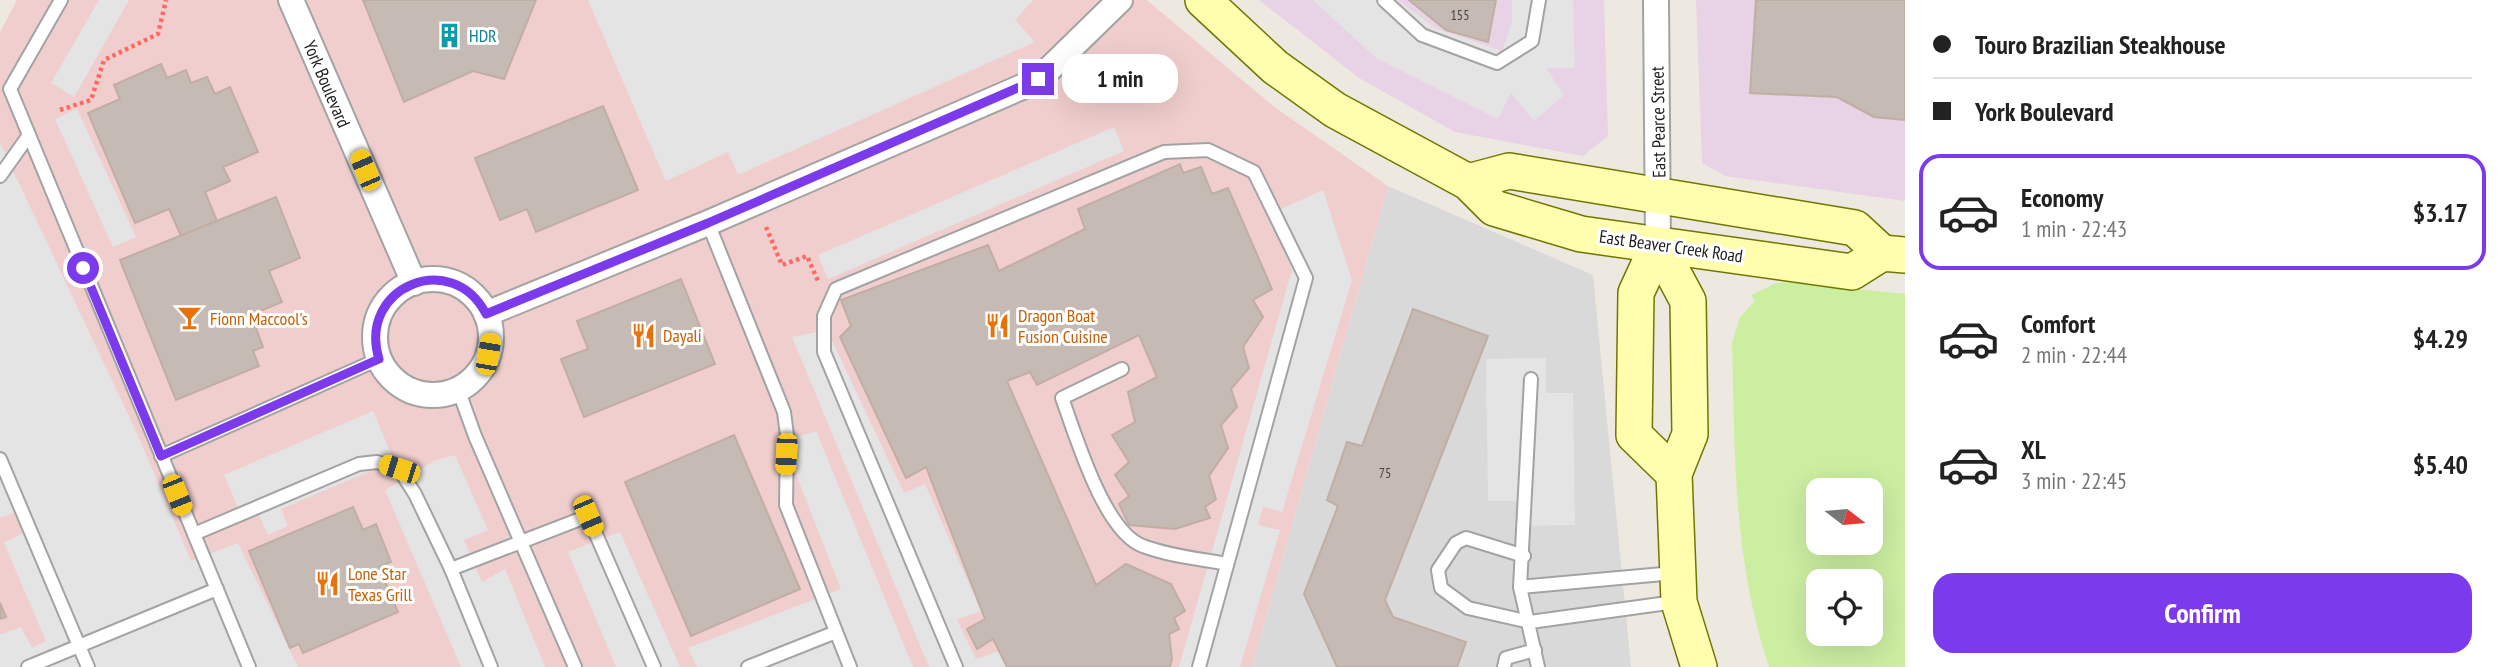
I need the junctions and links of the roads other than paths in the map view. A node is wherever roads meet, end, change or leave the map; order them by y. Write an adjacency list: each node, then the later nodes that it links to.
1 (61, 0): 8 (lane)
2 (291, 0): 15 (street, York Boulevard)
3 (1120, 0): 12 (street)
4 (1203, 0): 10 (street, East Beaver Creek Road)
5 (1384, 0): 6 (lane)
6 (1539, 0)
7 (1656, 0): 11 (street, East Pearce Street)
8 (29, 135): 9 (lane); 21 (lane)
9 (0, 176)
10 (1468, 182): 11 (street, East Beaver Creek Road); 13 (street, East Beaver Creek Road)
11 (1658, 197): 13 (street, East Pearce Street); 14 (street, East Beaver Creek Road)
12 (708, 223): 16 (street); 33 (lane)
13 (1658, 245): 14 (street, East Beaver Creek Road); 23 (street); 23 (street)
14 (1893, 254)
15 (414, 283): 16 (street); 17 (street)
16 (486, 314): 20 (street)
17 (379, 359): 20 (street); 21 (lane)
18 (1122, 369): 27 (lane)
19 (1531, 379): 26 (lane)
20 (458, 389): 25 (lane)
21 (161, 456): 24 (lane)
22 (0, 458): 34 (lane)
23 (1674, 474): 30 (street)
24 (194, 534): 28 (lane); 31 (lane)
25 (522, 541): 28 (lane); 40 (lane); 41 (lane)
26 (1524, 556): 29 (lane); 32 (lane)
27 (1227, 564): 44 (lane); 45 (lane)
28 (451, 569): 39 (lane)
29 (1520, 587): 30 (lane); 32 (lane)
30 (1679, 587): 32 (lane); 48 (street)
31 (217, 589): 34 (lane); 38 (lane)
32 (1530, 622): 35 (lane)
33 (836, 632): 42 (lane); 43 (lane)
34 (79, 646): 36 (lane); 37 (lane)
35 (1535, 650): 46 (lane); 47 (lane)
36 (28, 667)
37 (88, 667)
38 (249, 667)
39 (491, 667)
40 (575, 667)
41 (654, 667)
42 (748, 667)
43 (850, 667)
44 (956, 667)
45 (1199, 667)
46 (1504, 667)
47 (1538, 667)
48 (1699, 667)

